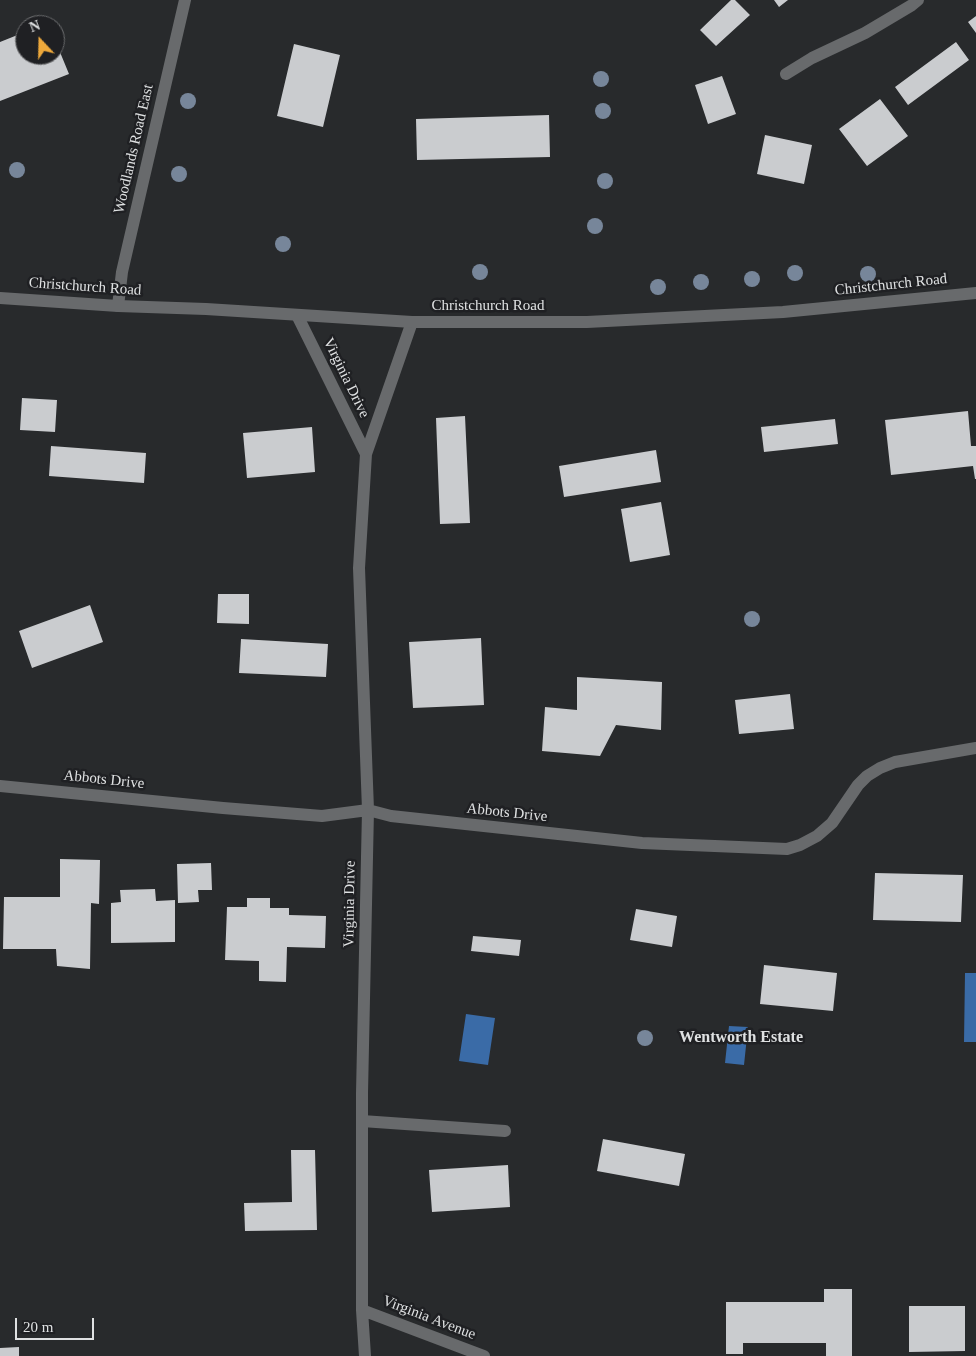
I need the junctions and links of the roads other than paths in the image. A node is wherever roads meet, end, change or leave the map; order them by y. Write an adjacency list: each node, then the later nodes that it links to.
1 (185, 0): 6 (street, Woodlands Road East)
2 (918, 0): 3 (street)
3 (786, 74)
4 (976, 293): 8 (street, Christchurch Road)
5 (0, 298): 6 (street, Christchurch Road)
6 (118, 306): 7 (street, Christchurch Road)
7 (297, 316): 8 (street, Christchurch Road); 9 (street, Virginia Drive)
8 (412, 322): 9 (street, Virginia Drive)
9 (366, 454): 12 (street, Virginia Drive)
10 (976, 748): 12 (street, Abbots Drive)
11 (0, 786): 12 (street, Abbots Drive)
12 (368, 810): 13 (street, Virginia Drive)
13 (362, 1121): 14 (street); 15 (street, Virginia Drive)
14 (505, 1131)
15 (362, 1310): 16 (street, Virginia Drive); 17 (street, Virginia Avenue)
16 (365, 1356)
17 (484, 1356)

